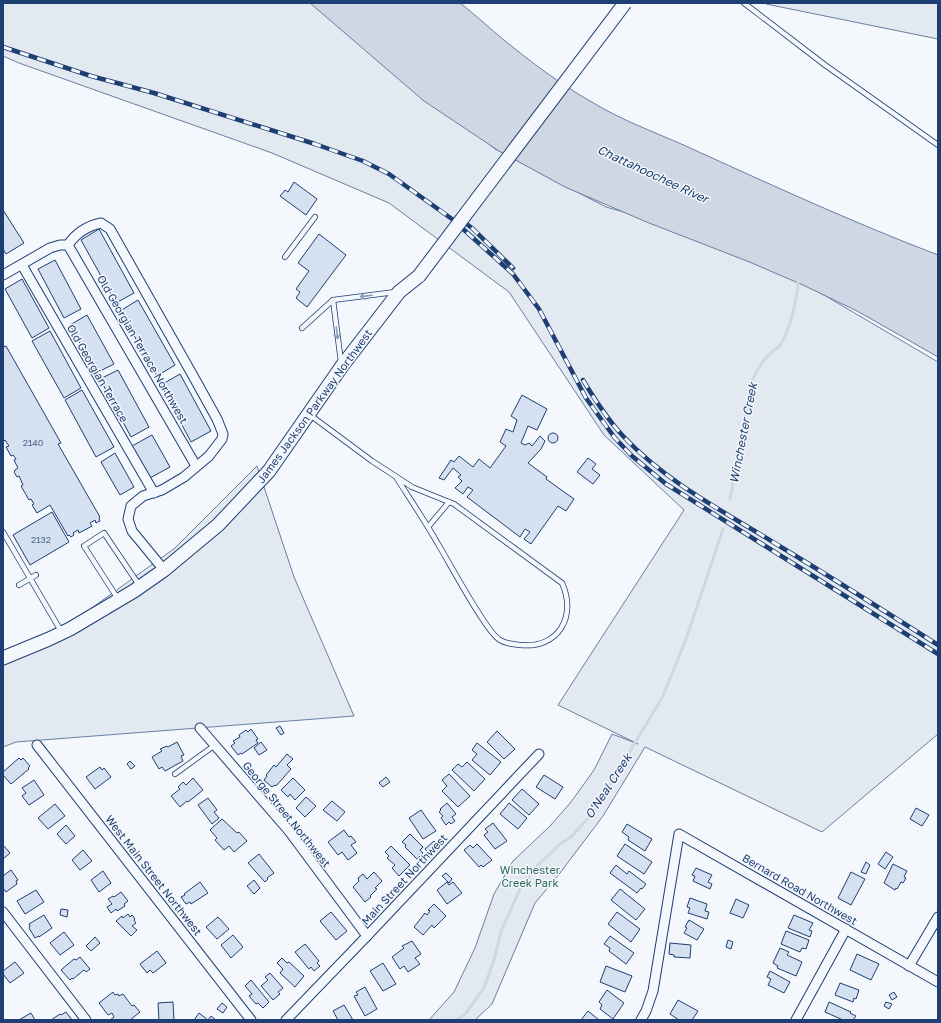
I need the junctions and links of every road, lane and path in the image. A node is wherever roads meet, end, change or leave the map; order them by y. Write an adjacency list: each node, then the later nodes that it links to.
1 (625, 3): 9 (main road, James Jackson Parkway Northwest, bridge)
2 (744, 3): 3 (lane)
3 (938, 145)
4 (315, 217): 6 (lane)
5 (68, 245): 7 (street); 14 (street, Old Georgian Terrace Northwest); 14 (street)
6 (285, 257)
7 (22, 265): 8 (street); 16 (street, Old Georgian Terrace)
8 (3, 275)
9 (399, 292): 10 (lane, one-way to 10); 12 (main road, James Jackson Parkway Northwest)
10 (333, 300): 11 (lane); 12 (lane, one-way to 12)
11 (302, 328)
12 (342, 366): 13 (main road, James Jackson Parkway Northwest)
13 (308, 414): 15 (lane); 20 (main road, James Jackson Parkway Northwest)
14 (196, 466): 16 (street)
15 (396, 477): 17 (lane); 18 (lane)
16 (154, 493): 20 (street)
17 (449, 502): 18 (lane); 18 (lane)
18 (428, 527)
19 (3, 532): 22 (lane)
20 (164, 570): 24 (main road, James Jackson Parkway Northwest)
21 (36, 575): 22 (lane)
22 (30, 579): 23 (lane); 26 (lane)
23 (19, 585)
24 (140, 587): 25 (main road, James Jackson Parkway Northwest); 25 (lane)
25 (119, 600): 26 (main road, James Jackson Parkway Northwest)
26 (62, 632): 27 (main road, James Jackson Parkway Northwest)
27 (3, 658)
28 (200, 728): 30 (street, George Street Northwest)
29 (37, 745): 40 (street, West Main Street Northwest)
30 (215, 745): 32 (lane); 36 (street, George Street Northwest)
31 (539, 754): 36 (street, Main Street Northwest)
32 (175, 774)
33 (3, 912): 39 (street)
34 (938, 916): 37 (street)
35 (846, 929): 37 (street, Bernard Road Northwest); 42 (street, Bernard Road Northwest); 43 (street)
36 (367, 936): 41 (street, Main Street Northwest)
37 (909, 966): 38 (street, Bernard Road Northwest)
38 (938, 982)
39 (86, 1020)
40 (251, 1020)
41 (286, 1020)
42 (641, 1020)
43 (796, 1020)

